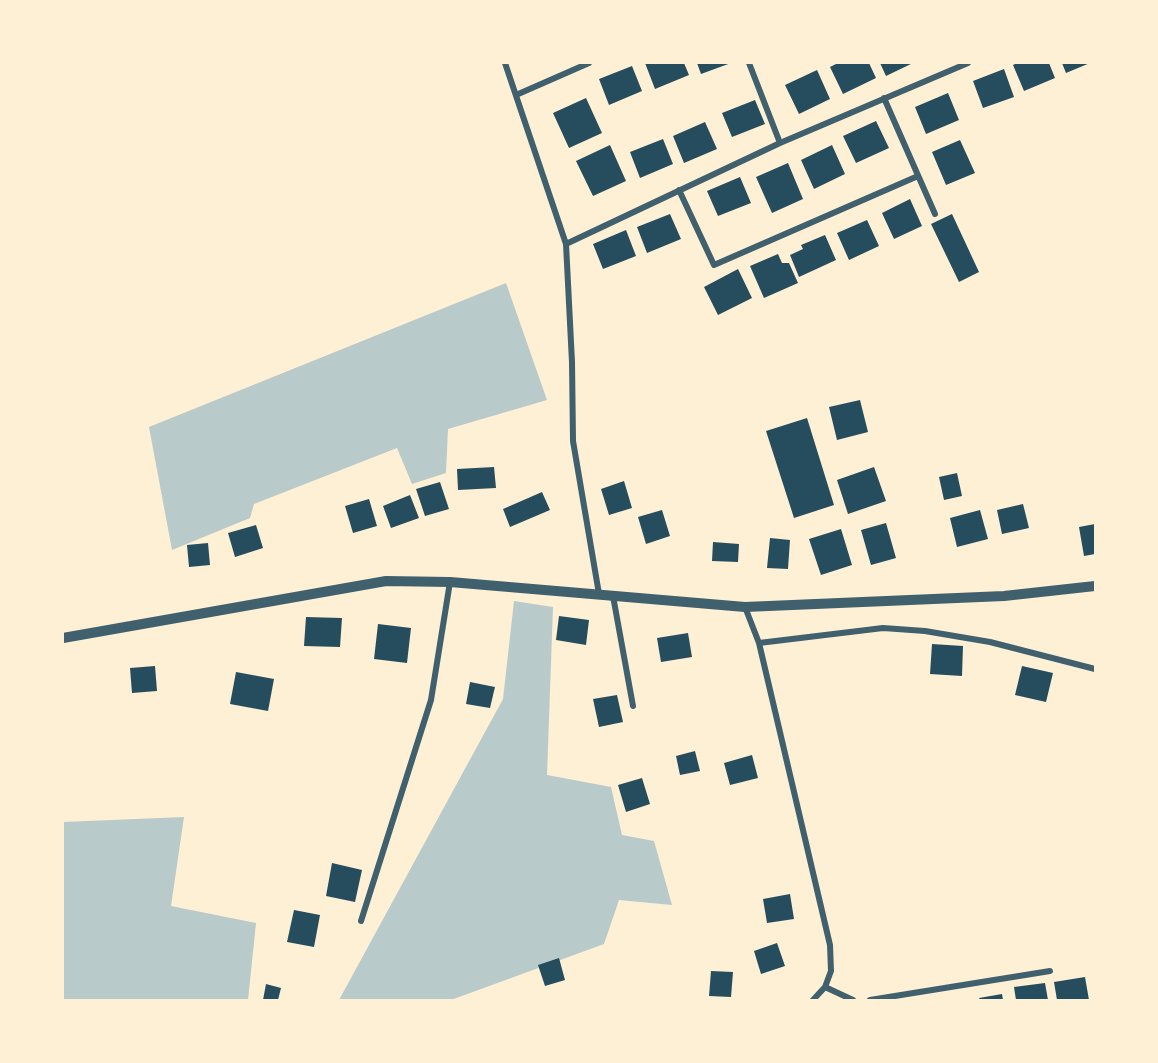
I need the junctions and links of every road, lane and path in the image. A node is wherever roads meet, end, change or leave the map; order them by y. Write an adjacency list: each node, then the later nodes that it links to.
1 (505, 63): 5 (street)
2 (588, 63): 5 (street)
3 (748, 63): 7 (street)
4 (968, 63): 6 (street)
5 (516, 95): 11 (street)
6 (885, 98): 7 (street); 8 (street)
7 (780, 143): 9 (street)
8 (918, 176): 9 (street); 10 (street)
9 (679, 190): 11 (street)
10 (935, 214)
11 (566, 244): 14 (street)
12 (450, 582): 14 (street); 17 (street); 21 (street)
13 (1095, 586): 16 (street)
14 (599, 594): 15 (street)
15 (613, 596): 16 (street); 20 (street)
16 (745, 607): 18 (street)
17 (63, 638)
18 (759, 643): 19 (street); 23 (street)
19 (1095, 669)
20 (633, 706)
21 (361, 921)
22 (1050, 971): 26 (street)
23 (825, 987): 24 (street); 25 (street)
24 (813, 1000)
25 (853, 1000)
26 (870, 1000)

